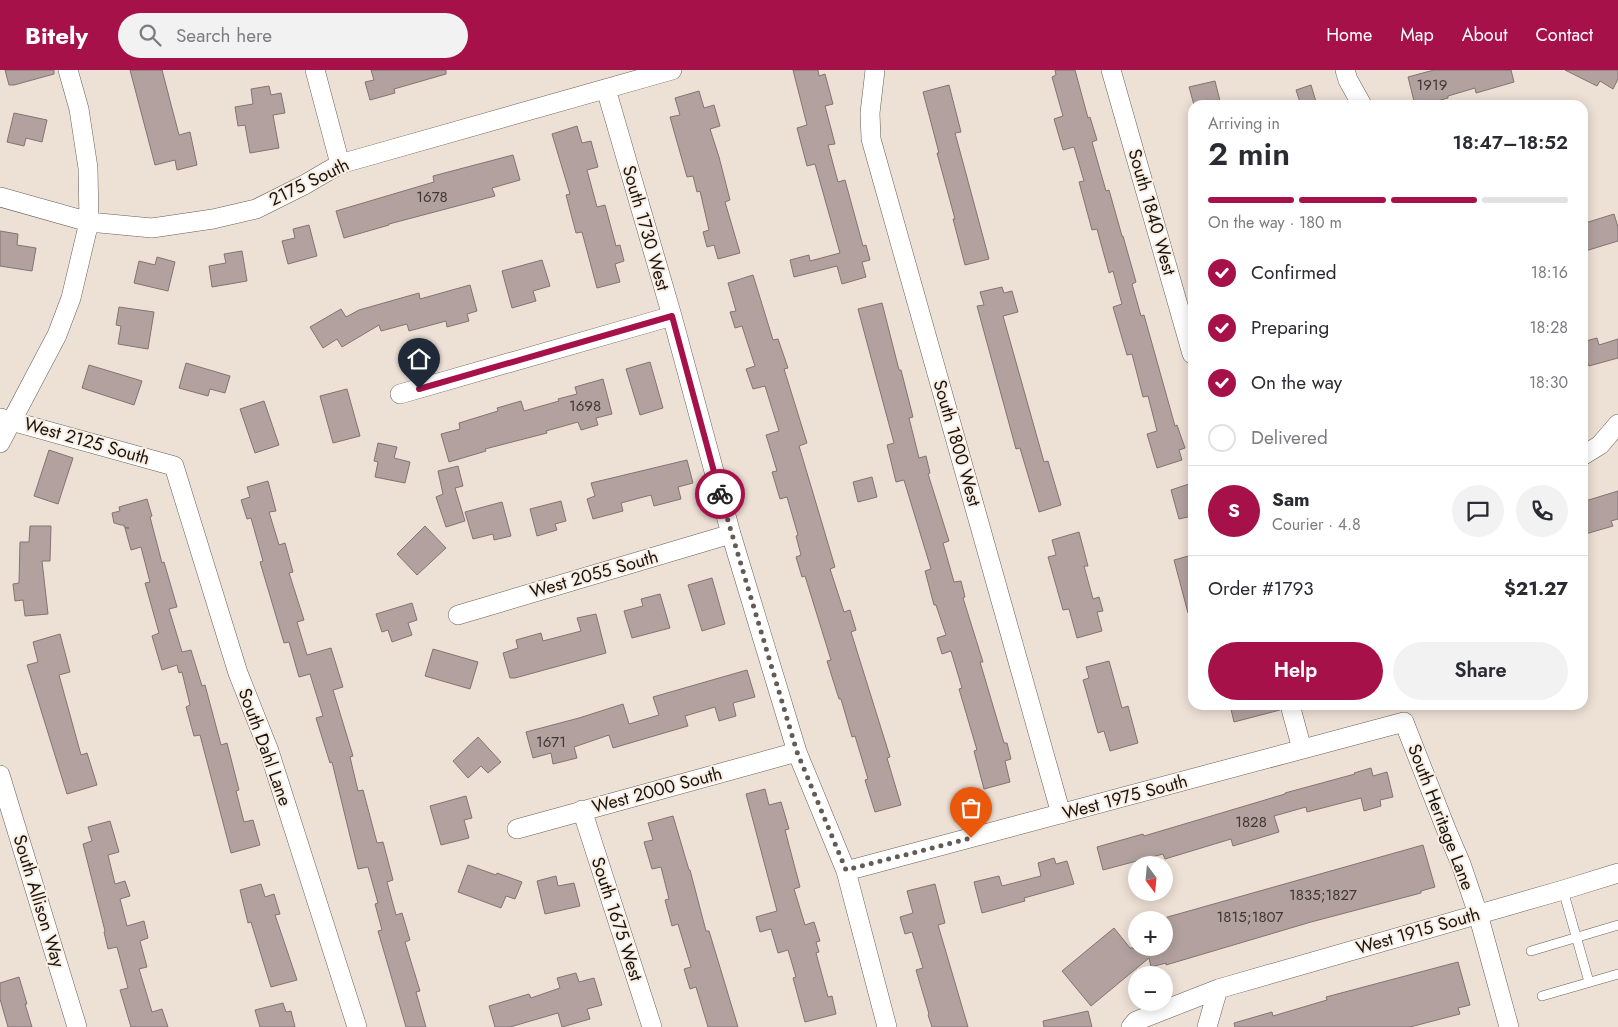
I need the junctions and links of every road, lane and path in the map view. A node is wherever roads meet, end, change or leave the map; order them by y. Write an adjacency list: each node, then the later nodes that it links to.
1 (68, 70): 11 (street)
2 (315, 70): 9 (street)
3 (672, 70): 7 (street, 2175 South)
4 (875, 70): 28 (street, South 1800 West)
5 (1111, 70): 13 (street, South 1840 West)
6 (1346, 70): 8 (street)
7 (606, 89): 9 (street, 2175 South); 12 (street, South 1730 West)
8 (1359, 100)
9 (340, 164): 11 (street, 2175 South)
10 (0, 197): 11 (street, 2175 South)
11 (89, 222): 15 (street)
12 (672, 316): 14 (street); 20 (street, South 1730 West)
13 (1188, 340)
14 (400, 394)
15 (6, 419): 17 (street); 19 (street, West 2125 South)
16 (1618, 424): 18 (street)
17 (0, 443)
18 (1588, 452)
19 (174, 466): 42 (street, South Dahl Lane)
20 (731, 534): 21 (street, West 2055 South); 25 (street, South 1730 West)
21 (458, 615)
22 (1291, 710): 24 (street)
23 (1404, 722): 24 (street, West 1975 South); 33 (street, South Heritage Lane)
24 (1302, 749): 28 (street, West 1975 South)
25 (797, 752): 27 (street, West 2000 South); 30 (street, South 1730 West)
26 (0, 775): 41 (street, South Allison Way)
27 (582, 810): 29 (street, West 2000 South); 43 (street, South 1675 West)
28 (1061, 814): 30 (street, West 1975 South)
29 (517, 828)
30 (846, 870): 44 (street, South 1730 West)
31 (1618, 873): 32 (street, West 1915 South)
32 (1563, 890): 33 (street, West 1915 South); 35 (lane)
33 (1478, 914): 39 (street, West 1915 South); 47 (street, South Heritage Lane)
34 (1618, 925): 35 (lane)
35 (1577, 936): 36 (lane); 38 (lane)
36 (1531, 951)
37 (1618, 974): 38 (lane)
38 (1588, 982): 40 (lane)
39 (1218, 989): 45 (street, West 1915 South); 46 (street)
40 (1542, 996)
41 (77, 1027)
42 (357, 1027)
43 (652, 1027)
44 (887, 1027)
45 (1131, 1027)
46 (1207, 1027)
47 (1509, 1027)

